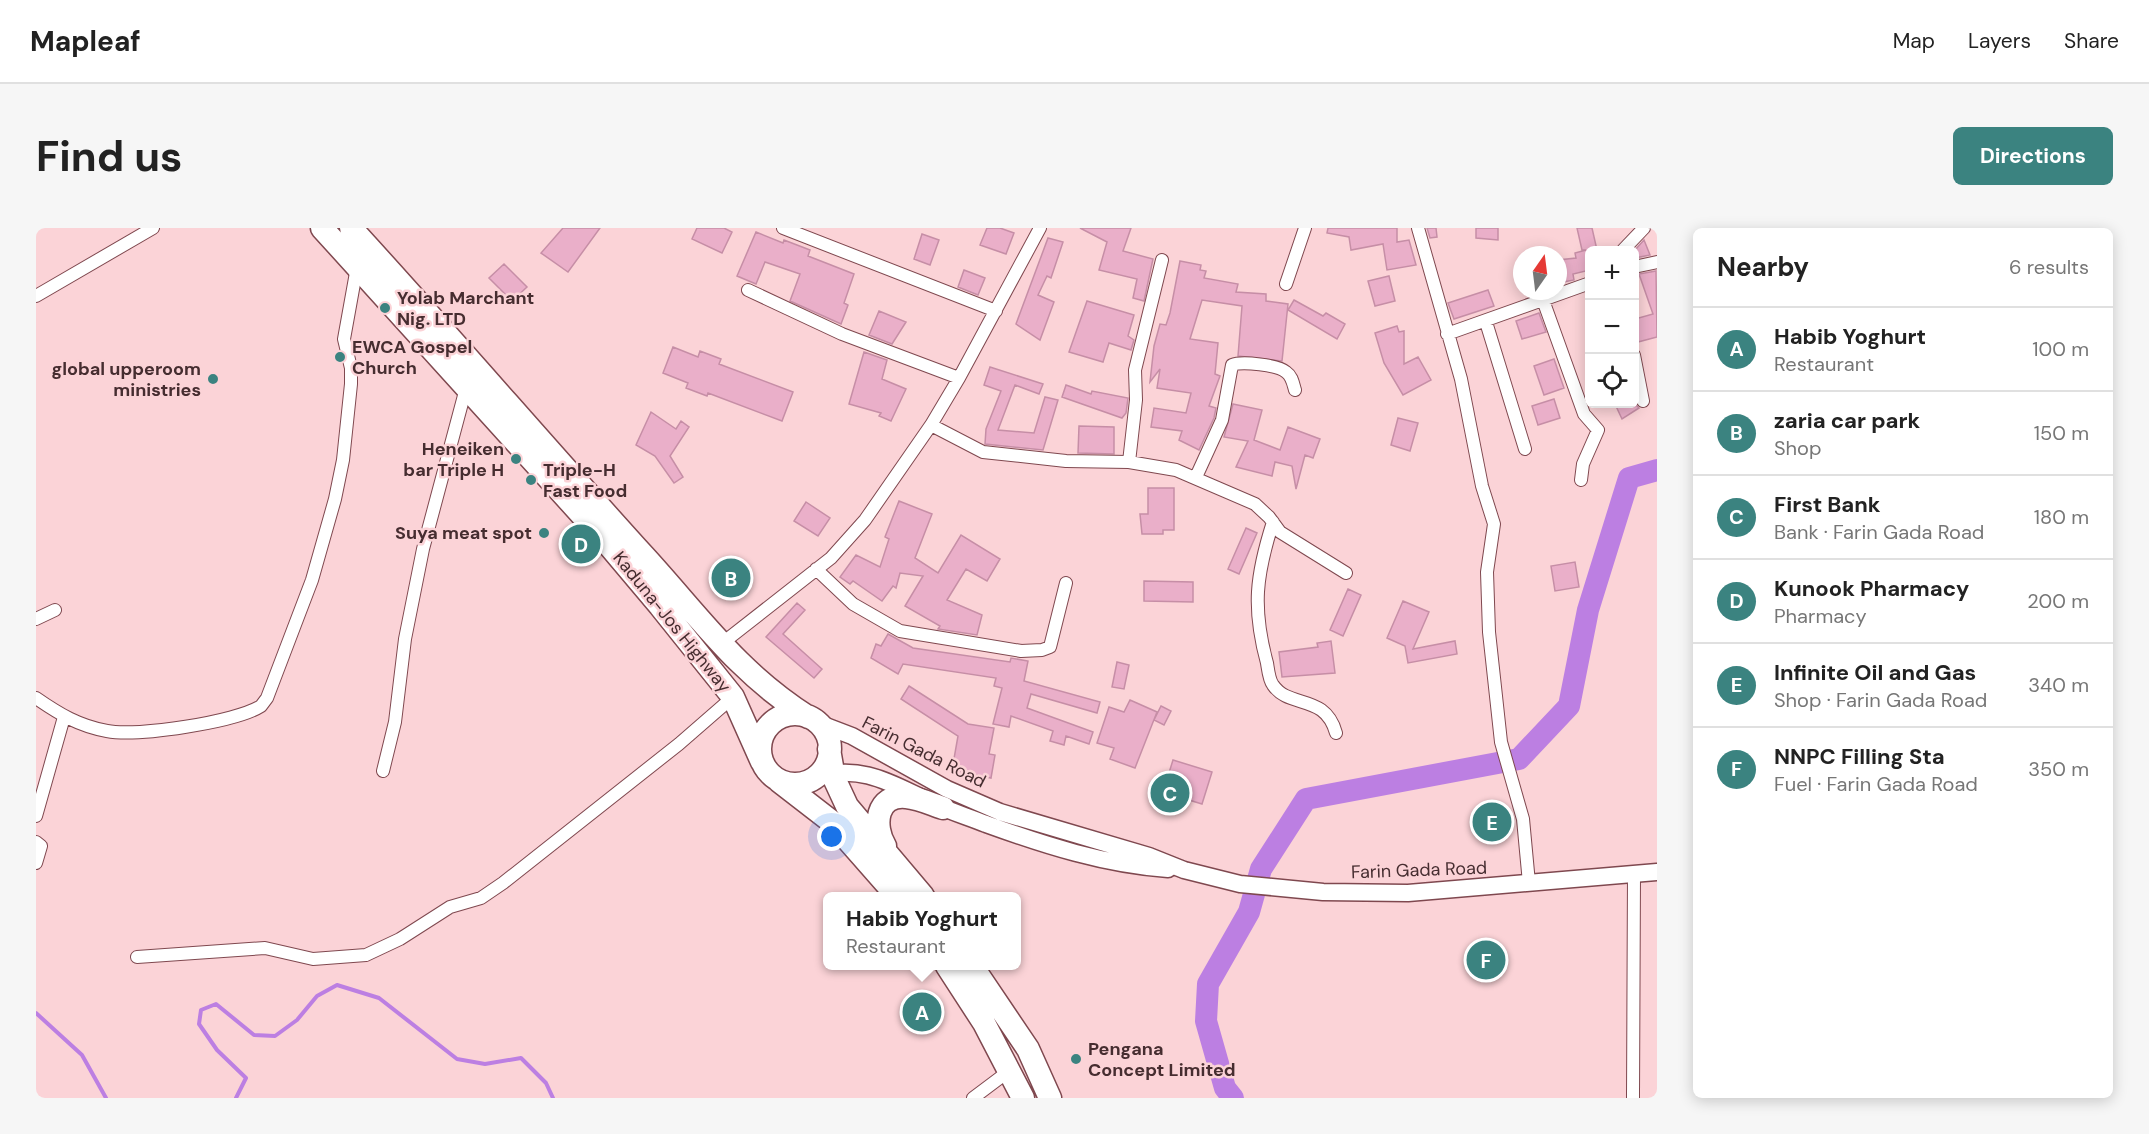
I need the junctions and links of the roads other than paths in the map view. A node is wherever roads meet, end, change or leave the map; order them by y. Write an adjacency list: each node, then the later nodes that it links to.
1 (153, 228): 18 (street)
2 (322, 228): 13 (highway, Kaduna-Jos Highway)
3 (351, 228): 39 (highway, Kaduna-Jos Highway)
4 (783, 228): 20 (street)
5 (1040, 228): 20 (street)
6 (1305, 228): 14 (street)
7 (1418, 228): 22 (street)
8 (1644, 228): 9 (street)
9 (1627, 246)
10 (1162, 260): 30 (street)
11 (1657, 262): 12 (street)
12 (1639, 266)
13 (357, 267): 25 (highway, Kaduna-Jos Highway); 42 (street)
14 (1286, 284)
15 (1585, 285): 17 (street)
16 (748, 290): 23 (street)
17 (1567, 291)
18 (36, 296)
19 (1543, 300): 21 (street); 32 (street)
20 (996, 311): 23 (street)
21 (1486, 322): 22 (street); 29 (street)
22 (1447, 334): 57 (street)
23 (959, 378): 28 (street)
24 (1639, 378): 27 (street)
25 (466, 388): 40 (highway, Kaduna-Jos Highway); 46 (street)
26 (1295, 390): 31 (street)
27 (1643, 401)
28 (931, 425): 30 (street); 34 (street)
29 (1525, 449)
30 (1129, 462): 31 (street)
31 (1196, 477): 33 (street)
32 (1581, 480)
33 (1273, 522): 35 (street); 44 (street)
34 (816, 569): 36 (street); 39 (street)
35 (1346, 573)
36 (1066, 584)
37 (55, 610): 38 (street)
38 (36, 619)
39 (720, 645): 43 (highway, Kaduna-Jos Highway)
40 (733, 697): 45 (highway, Kaduna-Jos Highway); 60 (street)
41 (36, 698): 42 (street)
42 (64, 717): 50 (street)
43 (813, 720): 45 (highway); 47 (highway); 54 (main road, Farin Gada Road)
44 (1336, 733)
45 (762, 762): 48 (highway)
46 (383, 771)
47 (823, 775): 48 (highway); 49 (main road, Farin Gada Road); 52 (highway)
48 (778, 780): 58 (highway)
49 (943, 808): 52 (highway); 54 (main road, Farin Gada Road)
50 (36, 816)
51 (36, 842): 53 (street)
52 (893, 860): 59 (highway)
53 (36, 863)
54 (1184, 870): 57 (main road, Farin Gada Road)
55 (1657, 872): 56 (main road, Farin Gada Road)
56 (1634, 874): 57 (main road, Farin Gada Road); 67 (street)
57 (1529, 883)
58 (893, 892)
59 (919, 892)
60 (137, 957)
61 (950, 970): 63 (highway)
62 (975, 970): 66 (highway)
63 (1010, 1071): 64 (street); 65 (highway)
64 (973, 1098)
65 (1023, 1098)
66 (1050, 1098)
67 (1634, 1098)

